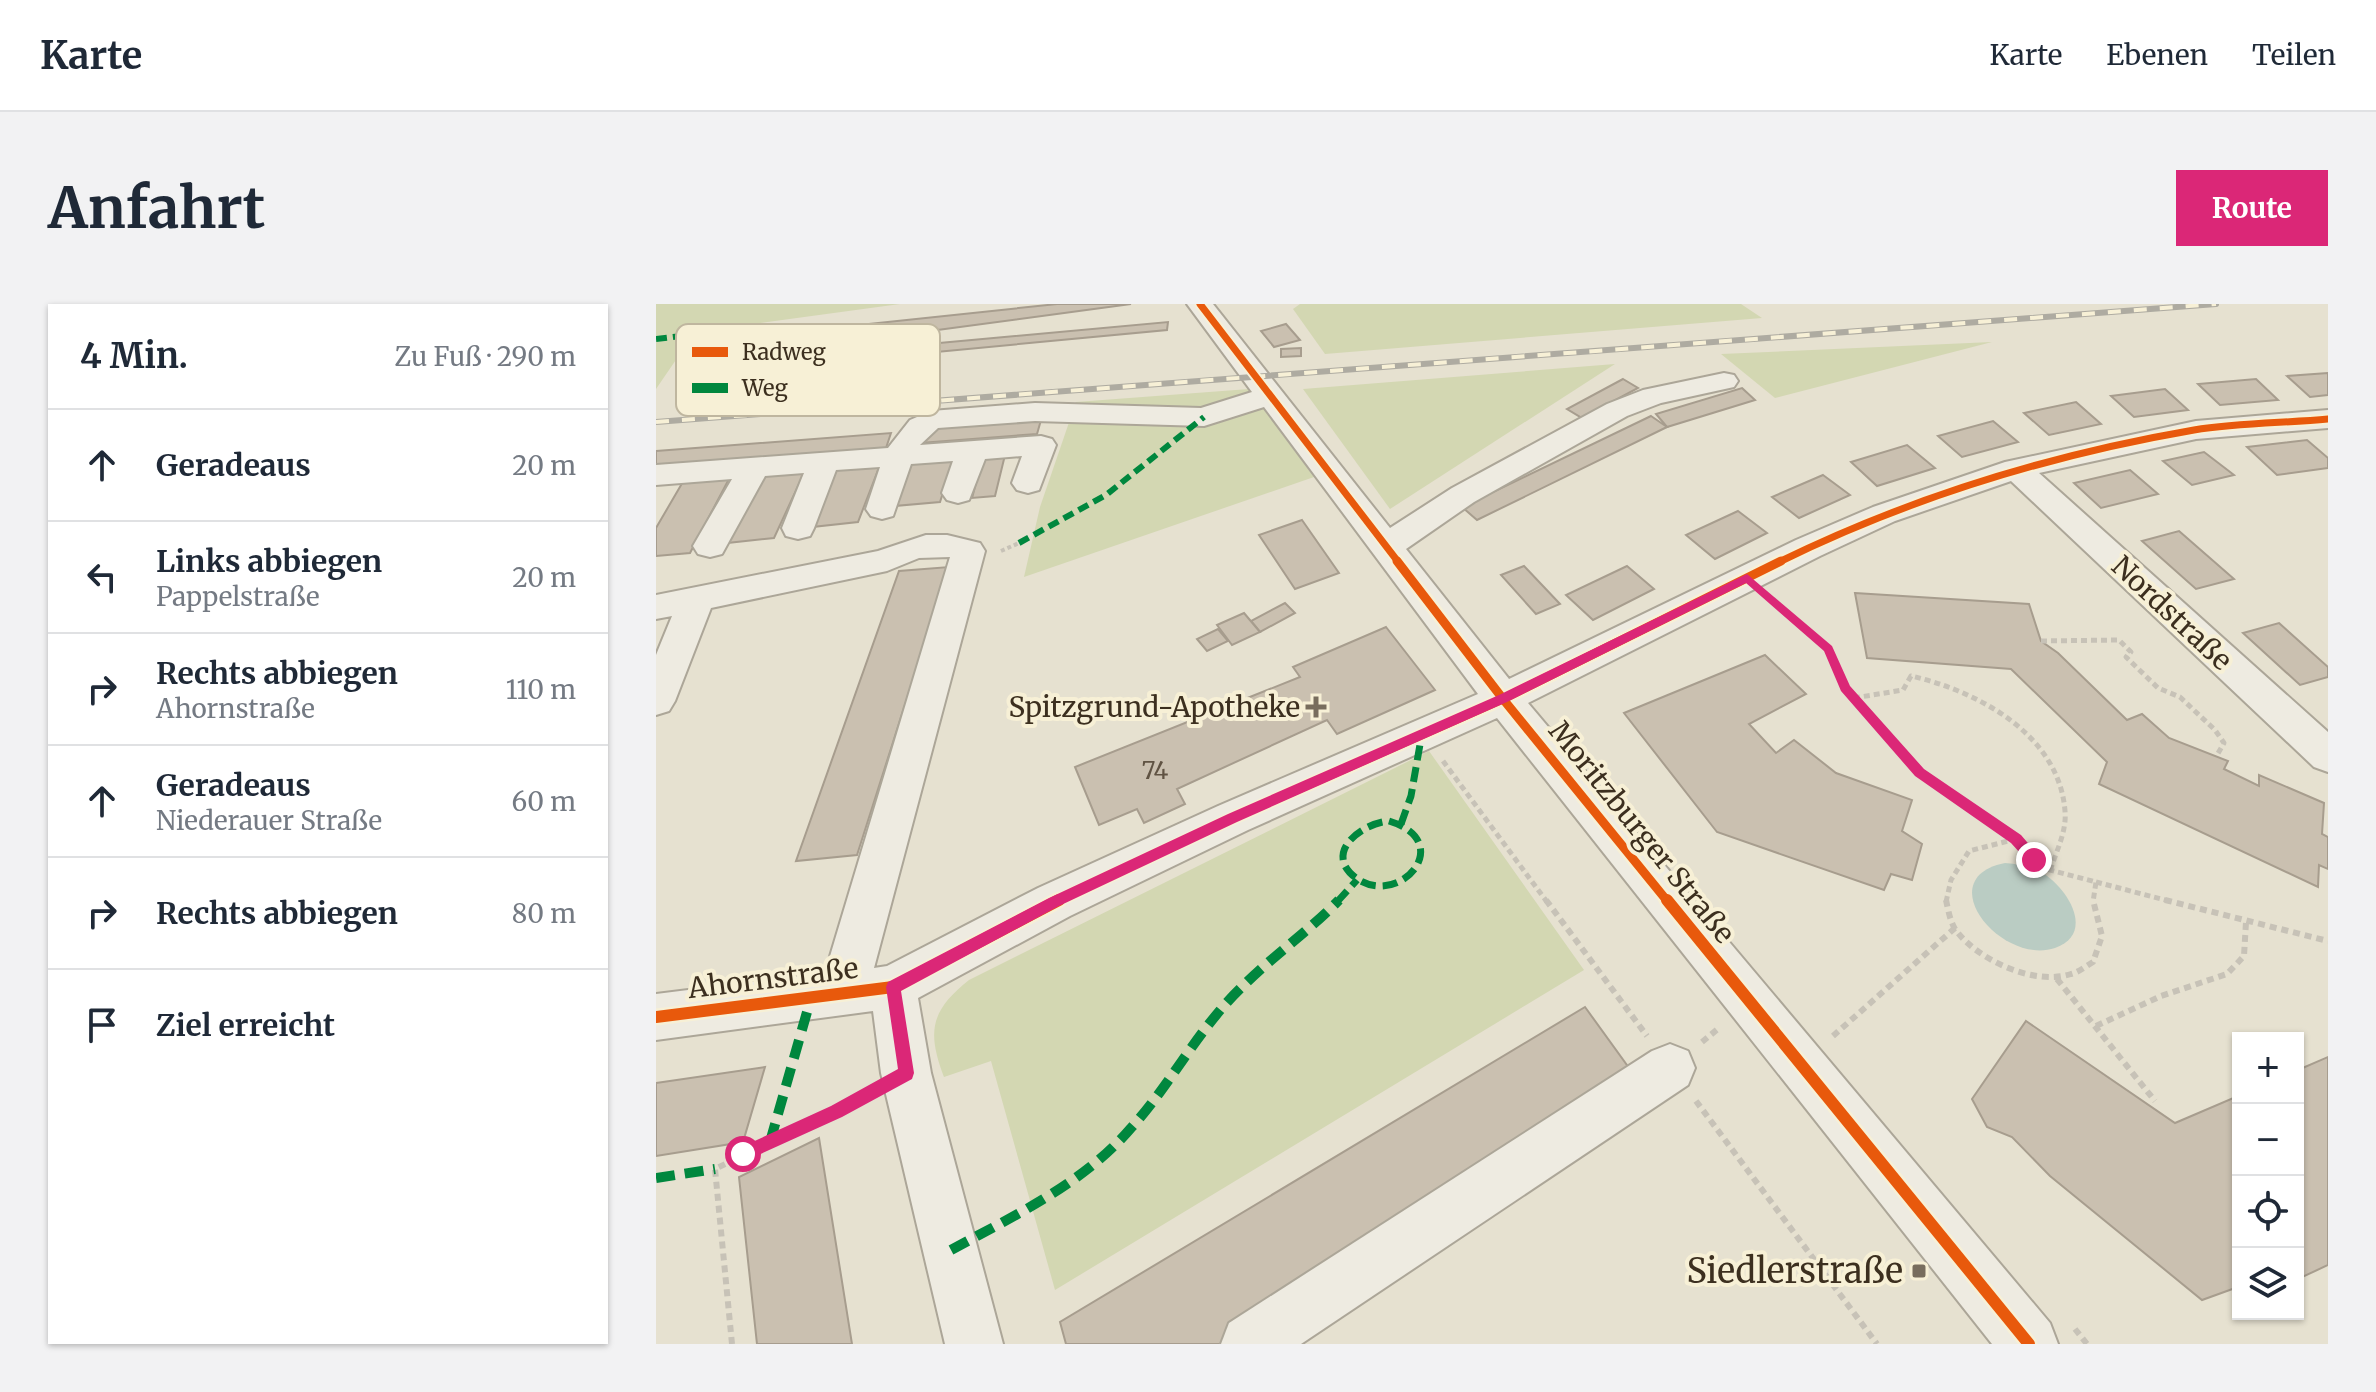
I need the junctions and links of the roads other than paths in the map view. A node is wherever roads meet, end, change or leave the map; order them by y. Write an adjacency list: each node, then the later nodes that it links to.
1 (1200, 304): 3 (street, Moritzburger Straße)
2 (1724, 381): 17 (street)
3 (1268, 396): 6 (street); 17 (street, Moritzburger Straße)
4 (2328, 419): 9 (street, Ahornstraße)
5 (972, 450): 6 (street); 11 (street); 12 (street)
6 (900, 455): 7 (street); 14 (street)
7 (824, 462): 8 (street); 15 (street)
8 (754, 467): 10 (street); 16 (street)
9 (2016, 469): 20 (street, Ahornstraße); 22 (street, Nordstraße)
10 (664, 474): 13 (street)
11 (1028, 483)
12 (958, 493)
13 (656, 501)
14 (882, 509)
15 (798, 528)
16 (710, 546)
17 (1387, 546): 20 (street, Moritzburger Straße)
18 (697, 599): 19 (street); 21 (street); 24 (street)
19 (656, 607)
20 (1503, 699): 23 (street, Ahornstraße); 29 (street, Moritzburger Straße)
21 (656, 701)
22 (2328, 756)
23 (893, 987): 24 (street, Ahornstraße); 27 (street)
24 (843, 994): 25 (street, Ahornstraße)
25 (656, 1017)
26 (1670, 1068): 28 (street)
27 (974, 1344)
28 (1250, 1344)
29 (2029, 1344)

